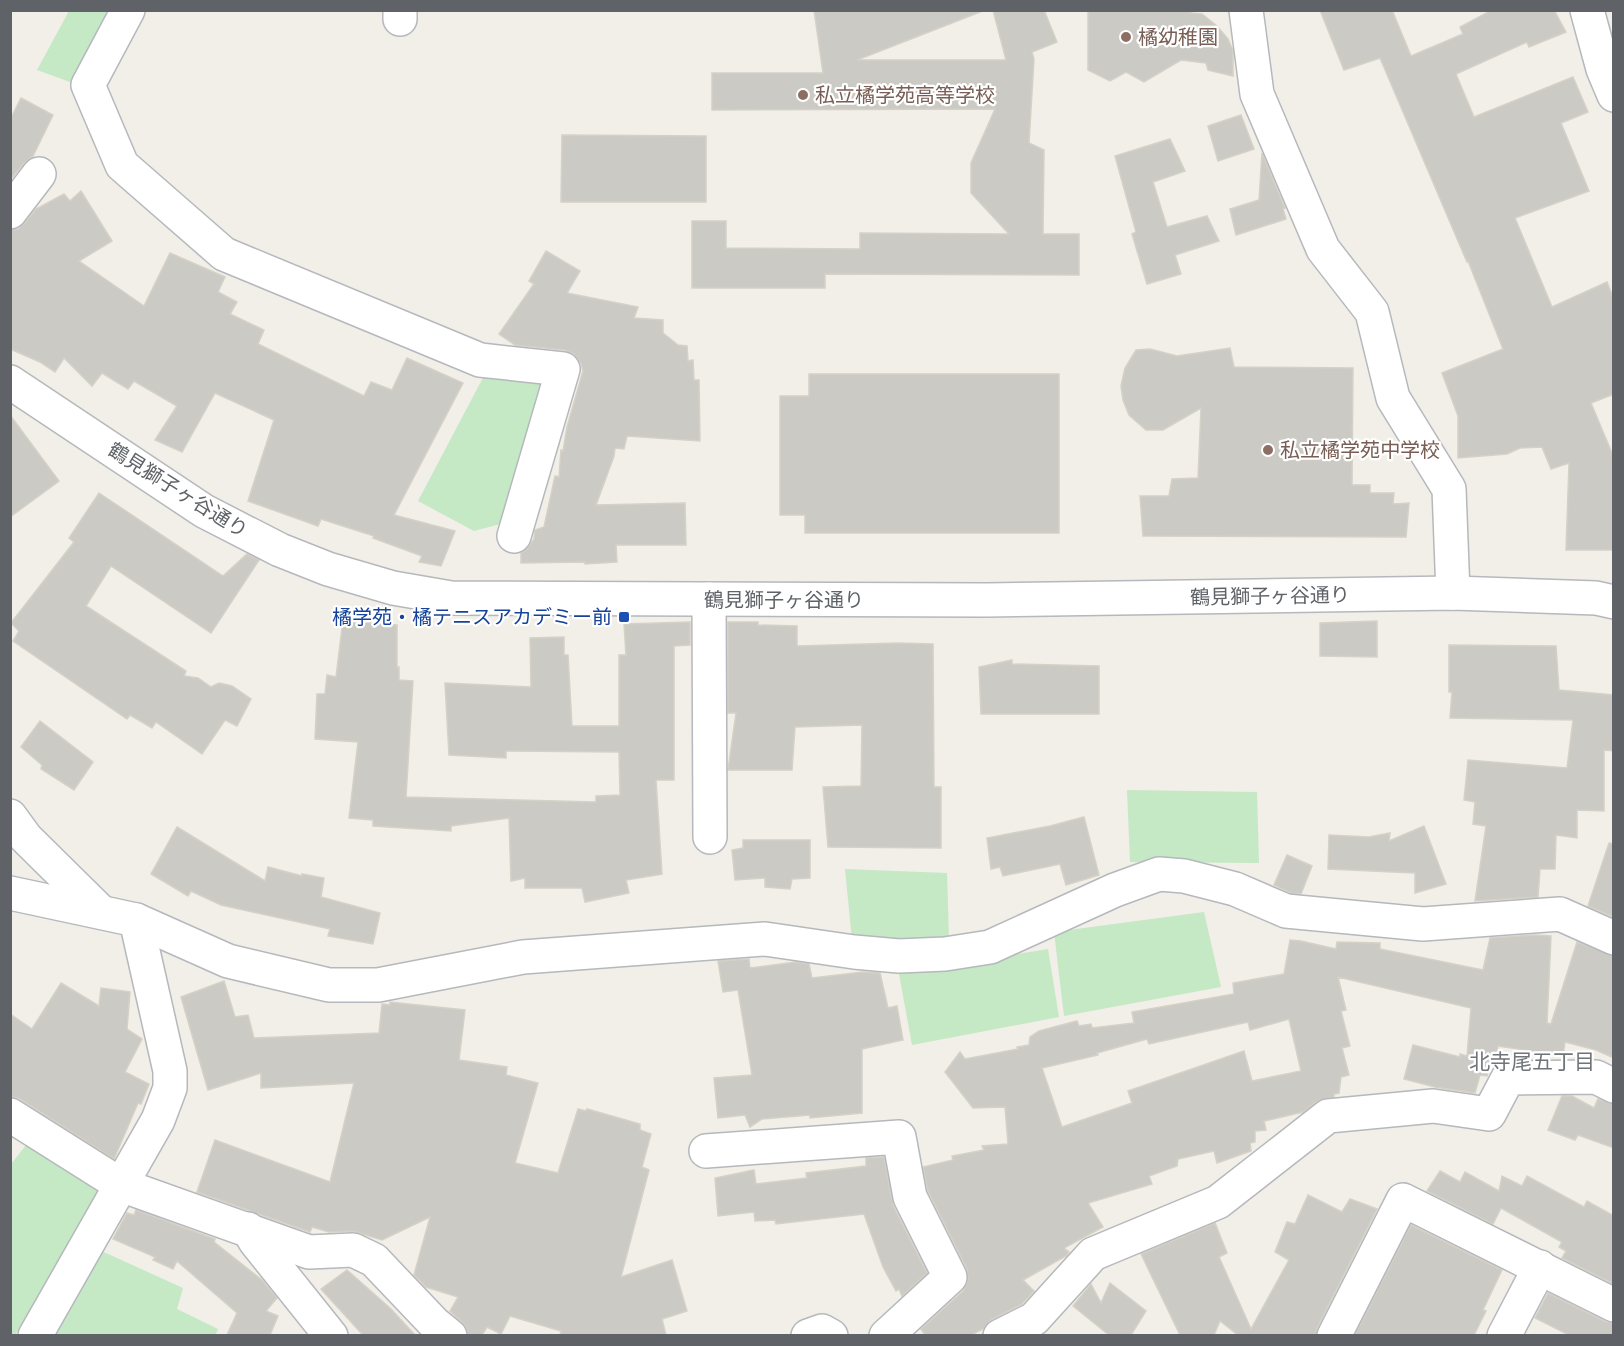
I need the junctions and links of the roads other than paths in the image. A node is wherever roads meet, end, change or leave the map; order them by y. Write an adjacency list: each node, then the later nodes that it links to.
1 (128, 10): 8 (street)
2 (1246, 10): 9 (street)
3 (1587, 10): 4 (street)
4 (1610, 77)
5 (39, 174): 6 (street)
6 (10, 212)
7 (10, 382): 10 (street, 鶴見獅子ヶ谷通り)
8 (514, 536)
9 (1453, 593): 10 (street, 鶴見獅子ヶ谷通り); 11 (street, 鶴見獅子ヶ谷通り)
10 (709, 599): 13 (street)
11 (1614, 602)
12 (10, 816): 15 (street)
13 (710, 837)
14 (10, 893): 15 (street)
15 (101, 912): 16 (street)
16 (136, 920): 17 (street); 21 (street)
17 (1614, 938)
18 (1614, 1086): 31 (street)
19 (10, 1115): 21 (street)
20 (706, 1151): 30 (street)
21 (121, 1185): 22 (street); 25 (street)
22 (248, 1229): 26 (street); 27 (street)
23 (1540, 1267): 24 (street); 32 (street); 33 (street)
24 (1614, 1305)
25 (35, 1335)
26 (331, 1335)
27 (450, 1335)
28 (808, 1335): 29 (street)
29 (831, 1335)
30 (886, 1335)
31 (1000, 1335)
32 (1334, 1335)
33 (1504, 1335)

